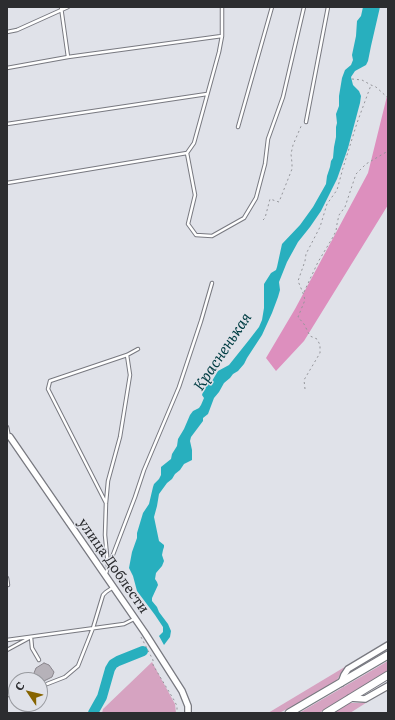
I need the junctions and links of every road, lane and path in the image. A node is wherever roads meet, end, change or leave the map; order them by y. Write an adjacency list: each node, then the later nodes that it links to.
1 (68, 7): 6 (lane)
2 (222, 7): 8 (lane)
3 (272, 7): 18 (lane)
4 (304, 7): 20 (lane)
5 (328, 7): 15 (lane)
6 (62, 8): 7 (lane); 9 (lane)
7 (7, 32)
8 (222, 36): 9 (lane); 13 (lane)
9 (68, 57): 10 (lane)
10 (7, 68)
11 (352, 79): 12 (path)
12 (371, 85): 14 (path); 24 (path)
13 (207, 94): 17 (lane); 20 (lane)
14 (388, 98)
15 (307, 117): 16 (lane); 22 (path)
16 (306, 122)
17 (7, 124)
18 (238, 127)
19 (388, 151): 24 (path)
20 (187, 153): 21 (lane)
21 (7, 183)
22 (263, 220)
23 (212, 283): 31 (lane)
24 (304, 292): 27 (path)
25 (138, 349): 26 (lane)
26 (127, 355): 30 (lane); 30 (lane)
27 (305, 389)
28 (7, 428): 29 (lane)
29 (8, 437): 32 (street, улица Доблести)
30 (106, 502): 31 (lane)
31 (108, 566): 32 (lane)
32 (105, 576): 35 (street, улица Доблести)
33 (7, 578): 34 (lane)
34 (8, 585)
35 (113, 587): 36 (street, улица Доблести); 38 (lane)
36 (135, 619): 37 (street, улица Доблести); 38 (lane)
37 (141, 627): 50 (path); 51 (street, улица Доблести)
38 (93, 628): 39 (lane); 47 (lane)
39 (31, 637): 40 (lane); 42 (lane); 44 (lane)
40 (7, 640)
41 (388, 645): 46 (street)
42 (7, 650)
43 (388, 655): 46 (main road)
44 (39, 660)
45 (388, 675): 49 (main road)
46 (341, 683): 52 (main road)
47 (48, 684)
48 (388, 686): 49 (street)
49 (350, 698): 53 (main road)
50 (178, 713)
51 (188, 713)
52 (289, 713)
53 (326, 713)

